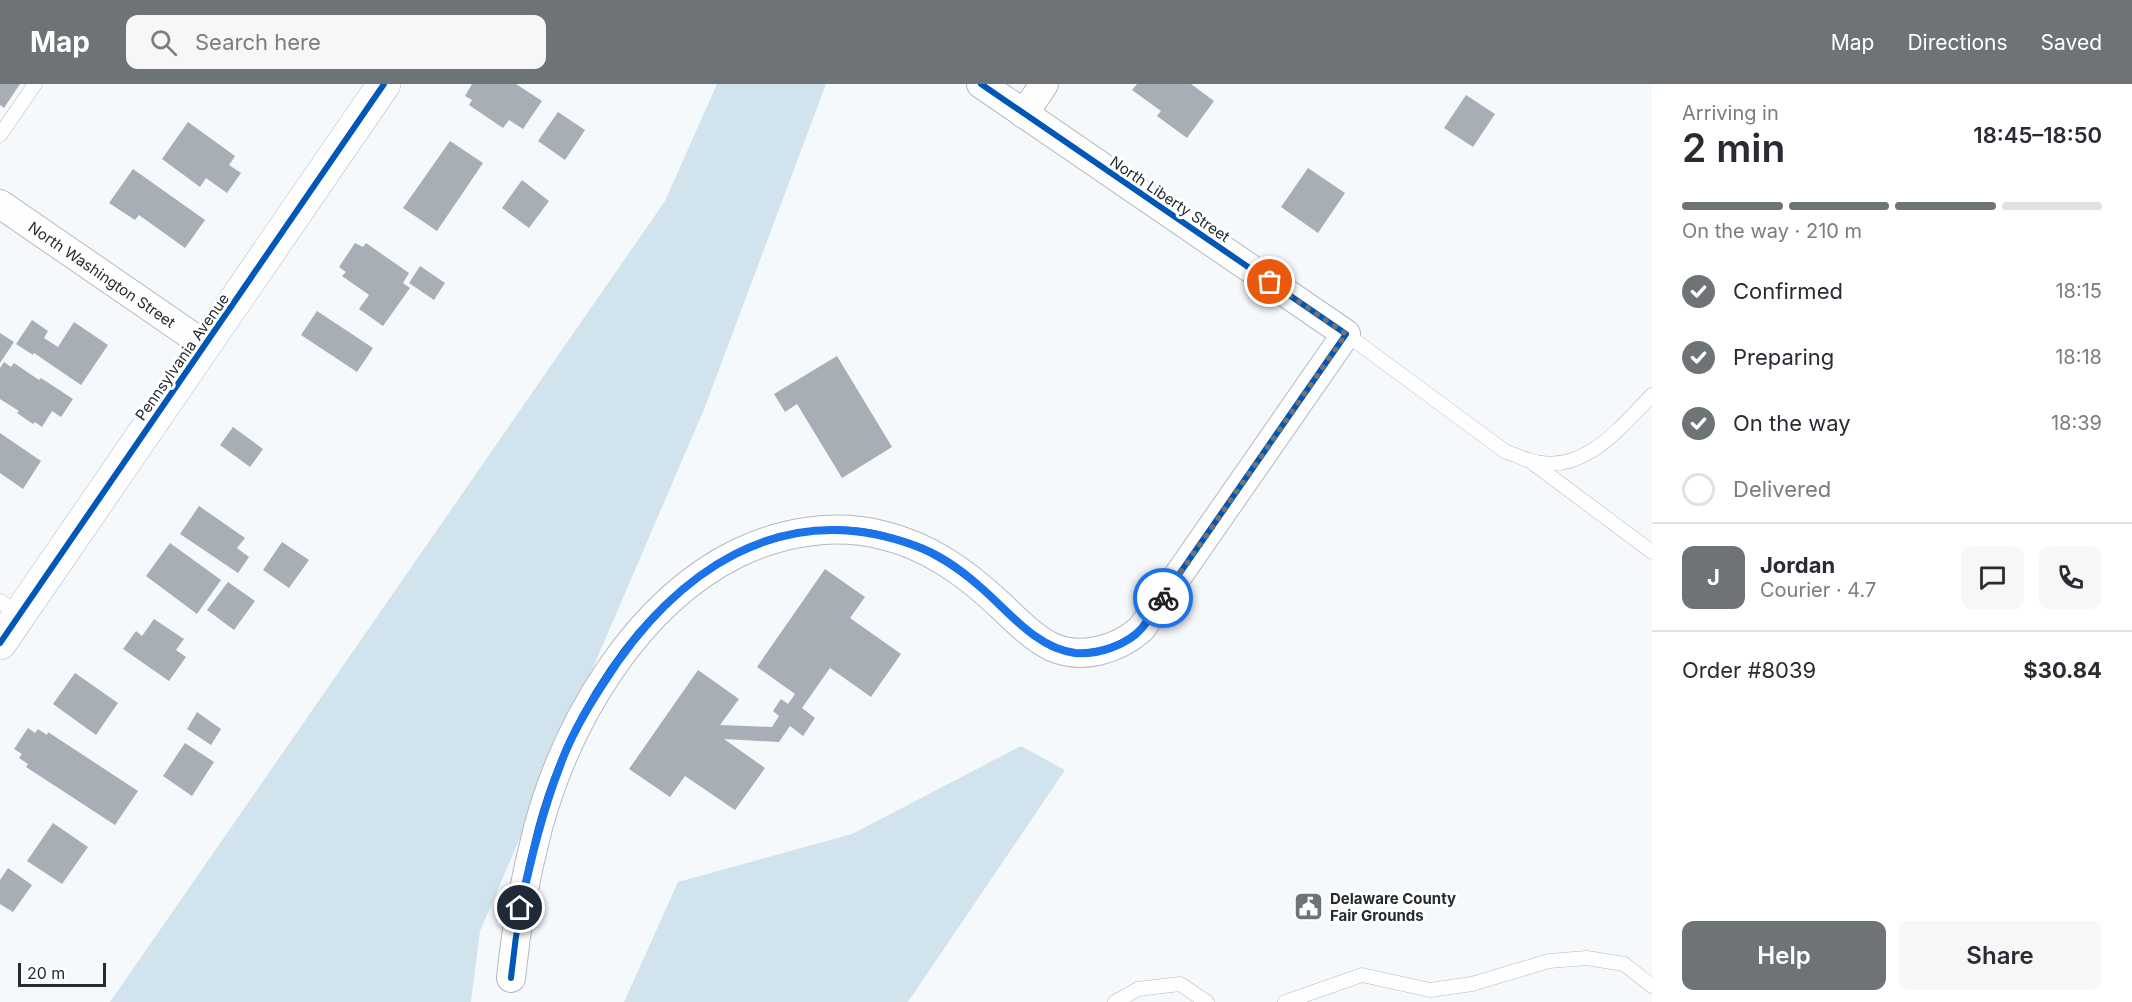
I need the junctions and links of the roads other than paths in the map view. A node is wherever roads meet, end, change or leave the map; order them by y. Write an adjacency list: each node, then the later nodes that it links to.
1 (35, 84): 6 (lane)
2 (384, 84): 9 (street, Pennsylvania Avenue)
3 (981, 84): 5 (street, North Liberty Street)
4 (1044, 84): 5 (street)
5 (1024, 114): 8 (street, North Liberty Street)
6 (0, 135)
7 (0, 204): 9 (street, North Washington Street)
8 (1346, 334): 11 (lane); 15 (street)
9 (205, 345): 13 (street, Pennsylvania Avenue)
10 (1652, 395): 11 (lane)
11 (1530, 461): 12 (lane)
12 (1652, 552)
13 (10, 608): 14 (street, Pennsylvania Avenue)
14 (0, 643)
15 (511, 978)
16 (1652, 986): 19 (lane)
17 (1114, 1002): 18 (lane)
18 (1207, 1002)
19 (1285, 1002)

